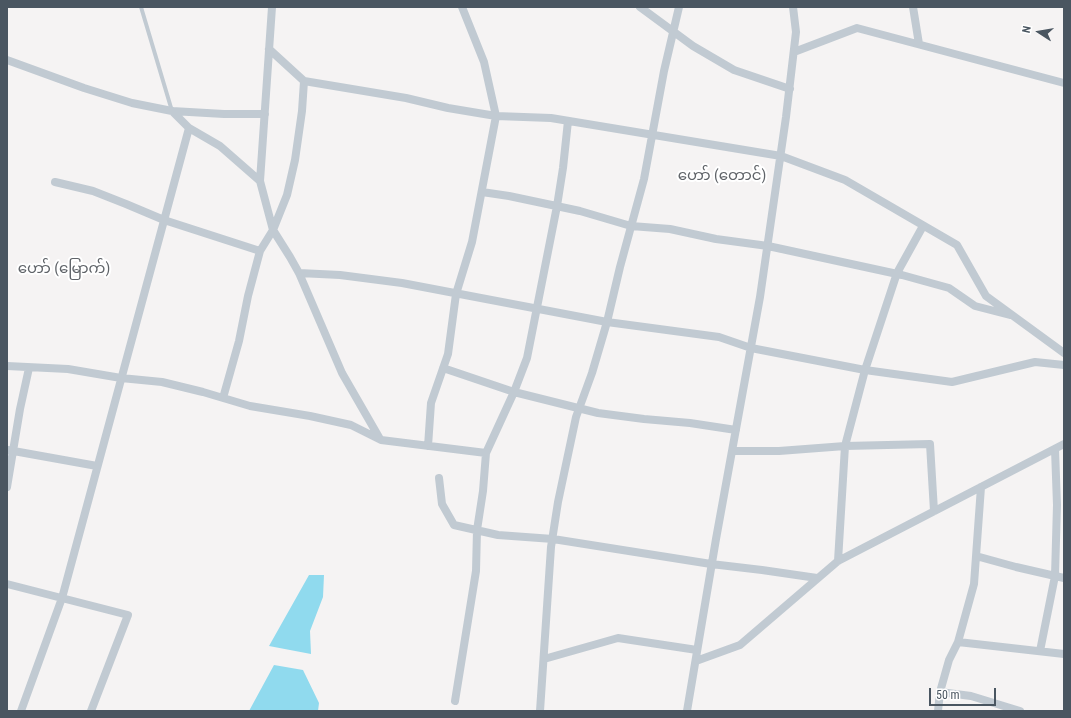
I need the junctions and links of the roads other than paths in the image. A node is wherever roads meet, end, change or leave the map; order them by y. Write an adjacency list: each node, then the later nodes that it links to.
1 (141, 7): 16 (lane)
2 (272, 7): 10 (street)
3 (462, 7): 18 (street)
4 (640, 7): 8 (street)
5 (679, 7): 8 (street)
6 (793, 7): 11 (street)
7 (913, 7): 9 (street)
8 (673, 33): 15 (street); 21 (street)
9 (919, 44): 11 (street); 14 (street)
10 (269, 49): 13 (street); 17 (street)
11 (794, 52): 15 (street)
12 (7, 60): 16 (street)
13 (304, 81): 18 (street); 30 (street)
14 (1064, 83)
15 (790, 89): 22 (street)
16 (172, 111): 17 (street); 20 (street)
17 (265, 114): 23 (street)
18 (496, 116): 19 (street); 25 (street)
19 (568, 121): 21 (street); 26 (street)
20 (189, 128): 23 (street); 27 (street)
21 (652, 134): 22 (street); 28 (street)
22 (781, 156): 29 (street); 31 (street)
23 (260, 181): 30 (street)
24 (55, 182): 27 (street)
25 (482, 192): 26 (street); 35 (street)
26 (557, 206): 28 (street); 36 (street)
27 (164, 220): 32 (street); 46 (street)
28 (631, 226): 31 (street); 38 (street)
29 (923, 226): 34 (street); 37 (street)
30 (273, 230): 32 (street); 33 (street)
31 (768, 246): 34 (street); 39 (street)
32 (260, 251): 48 (street)
33 (299, 273): 35 (street); 51 (street)
34 (897, 274): 37 (street); 45 (street)
35 (456, 294): 36 (street); 44 (street)
36 (536, 310): 38 (street); 47 (street)
37 (1014, 317): 40 (street)
38 (607, 322): 39 (street); 49 (street)
39 (751, 348): 45 (street); 50 (street)
40 (1064, 353)
41 (1064, 364): 45 (street)
42 (7, 366): 43 (street)
43 (29, 368): 46 (street); 56 (street)
44 (443, 368): 47 (street); 53 (street)
45 (865, 370): 54 (street)
46 (121, 378): 48 (street); 59 (street)
47 (514, 392): 49 (street); 58 (street)
48 (223, 398): 51 (street)
49 (579, 409): 50 (street); 66 (street)
50 (736, 430): 57 (street)
51 (381, 440): 53 (street)
52 (1064, 444): 55 (street)
53 (428, 446): 58 (street)
54 (844, 446): 57 (street); 63 (street); 68 (street)
55 (1055, 449): 62 (street); 64 (street)
56 (10, 450): 59 (street); 61 (street)
57 (732, 451): 69 (street)
58 (486, 453): 65 (street)
59 (97, 466): 74 (street)
60 (439, 478): 65 (street)
61 (7, 487)
62 (981, 487): 63 (street); 67 (street)
63 (934, 511): 68 (street)
64 (1060, 520): 70 (street)
65 (477, 530): 66 (street); 82 (street)
66 (553, 539): 69 (street); 79 (street)
67 (976, 556): 70 (street); 75 (street)
68 (838, 561): 71 (street)
69 (711, 564): 71 (street); 76 (street)
70 (1055, 576): 72 (street); 77 (street)
71 (817, 578): 80 (street)
72 (1064, 578)
73 (7, 584): 74 (street)
74 (62, 598): 83 (street); 84 (street)
75 (958, 642): 77 (street); 81 (street)
76 (698, 650): 79 (street); 80 (street)
77 (1040, 651): 78 (street)
78 (1064, 654)
79 (544, 659): 85 (street)
80 (696, 661): 86 (street)
81 (940, 692): 87 (street); 88 (street)
82 (455, 701)
83 (20, 711)
84 (91, 711)
85 (540, 711)
86 (687, 711)
87 (938, 711)
88 (1020, 711)

